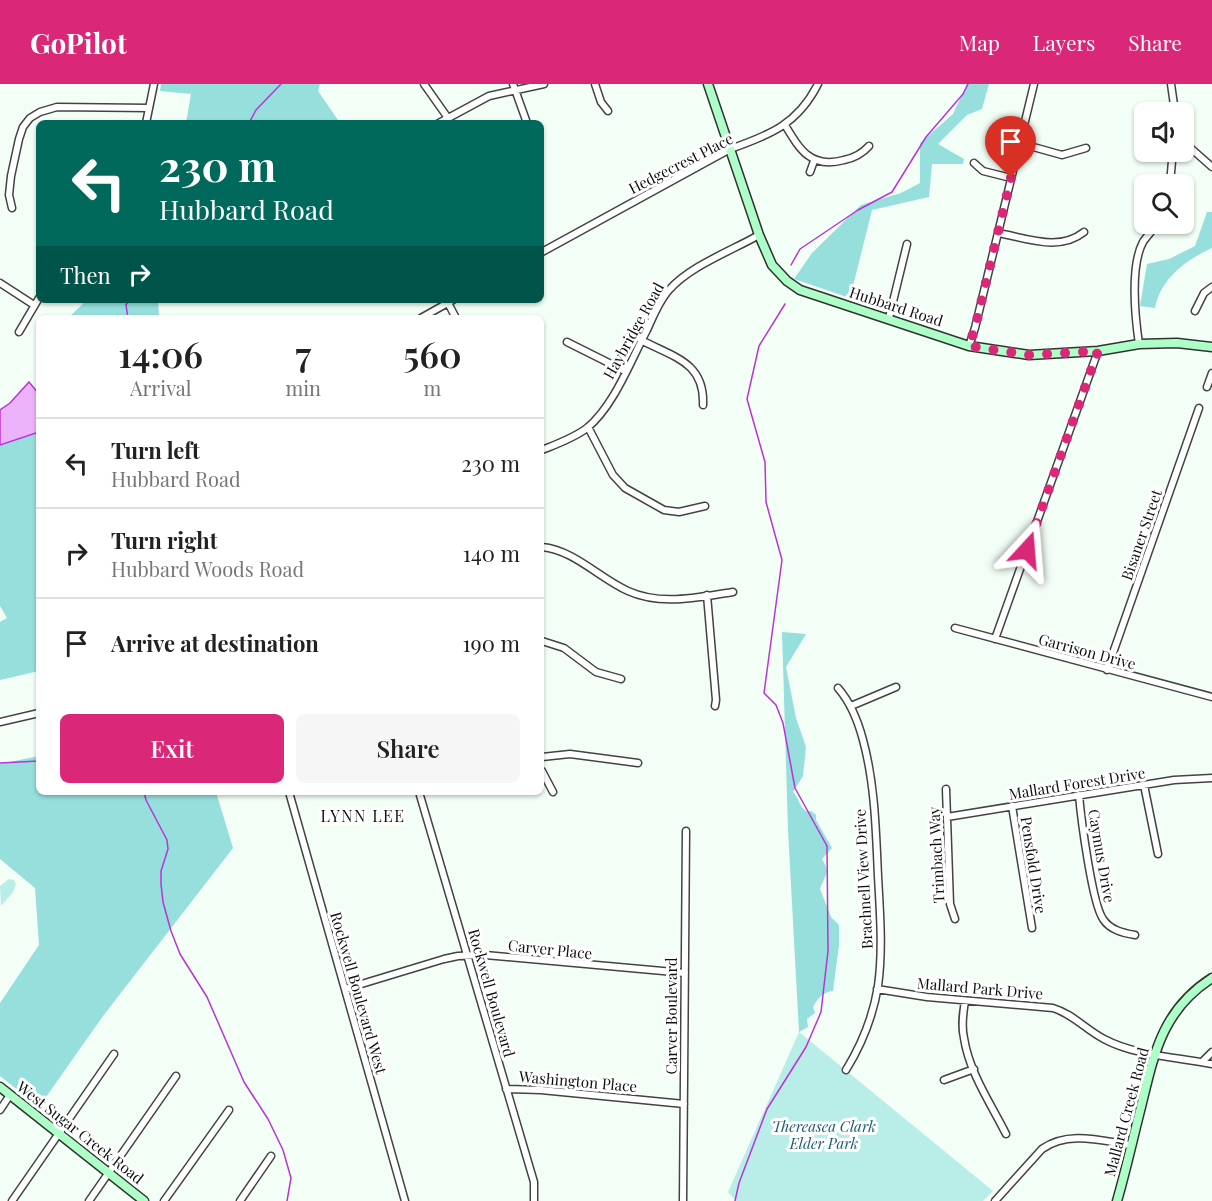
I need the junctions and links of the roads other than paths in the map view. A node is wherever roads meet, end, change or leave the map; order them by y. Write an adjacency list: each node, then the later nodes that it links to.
1 (154, 84): 11 (street)
2 (424, 84): 13 (street)
3 (544, 84): 9 (street)
4 (595, 84): 12 (street)
5 (708, 84): 21 (main road, Hubbard Road)
6 (818, 84): 17 (street, Hedgecrest Place)
7 (1034, 84): 18 (street)
8 (1171, 84): 10 (street)
9 (514, 87): 13 (street); 16 (street)
10 (1174, 102)
11 (149, 108): 14 (street); 28 (street)
12 (608, 111)
13 (448, 118): 15 (street)
14 (147, 120)
15 (444, 120)
16 (526, 120)
17 (785, 125): 21 (street, Hedgecrest Place); 23 (street)
18 (1019, 143): 20 (street); 27 (street)
19 (868, 146): 23 (street)
20 (1086, 148)
21 (730, 149): 32 (main road, Hubbard Road); 34 (street, Hedgecrest Place)
22 (1194, 152): 25 (street)
23 (814, 161): 26 (street)
24 (974, 163): 27 (street)
25 (1212, 167)
26 (810, 172)
27 (1011, 178): 30 (street)
28 (12, 208)
29 (1083, 232): 30 (street)
30 (998, 233): 47 (street)
31 (1150, 234): 46 (street)
32 (759, 235): 42 (main road, Hubbard Road); 44 (street, Haybridge Road)
33 (907, 244): 42 (street)
34 (544, 251)
35 (0, 283): 39 (street)
36 (1212, 287): 40 (street)
37 (36, 302): 39 (street)
38 (449, 303): 41 (street)
39 (34, 305): 43 (street)
40 (1195, 311)
41 (427, 315)
42 (889, 318): 47 (main road, Hubbard Road)
43 (19, 332)
44 (641, 340): 50 (street, Haybridge Road); 53 (street)
45 (567, 342): 50 (street)
46 (1138, 344): 48 (main road, Hubbard Road); 49 (main road, Hubbard Road)
47 (969, 346): 49 (main road, Hubbard Road)
48 (1212, 347)
49 (1098, 351): 62 (street)
50 (625, 371): 55 (street, Haybridge Road)
51 (1212, 373): 52 (street)
52 (1207, 387)
53 (703, 405)
54 (1199, 408): 64 (street, Bisaner Street)
55 (588, 427): 56 (street, Haybridge Road); 57 (street)
56 (544, 449)
57 (705, 506)
58 (544, 548): 60 (street)
59 (733, 592): 60 (street)
60 (707, 596): 69 (street)
61 (955, 628): 62 (street, Garrison Drive)
62 (995, 639): 64 (street, Garrison Drive)
63 (544, 642): 65 (street)
64 (1107, 670): 68 (street, Garrison Drive)
65 (621, 679)
66 (896, 687): 70 (street)
67 (838, 688): 70 (street, Brachnell View Drive)
68 (1212, 697)
69 (715, 706)
70 (852, 706): 94 (street, Brachnell View Drive)
71 (36, 714): 72 (street)
72 (0, 722)
73 (544, 757): 74 (street)
74 (638, 764)
75 (544, 774): 79 (street)
76 (1212, 778): 77 (street, Mallard Forest Drive)
77 (1144, 785): 82 (street, Mallard Forest Drive); 86 (street)
78 (946, 789): 84 (street, Trimbach Way)
79 (554, 792)
80 (291, 795): 93 (street, Rockwell Boulevard West)
81 (420, 795): 90 (street, Rockwell Boulevard)
82 (1079, 795): 83 (street, Mallard Forest Drive); 89 (street, Caymus Drive)
83 (1012, 806): 84 (street, Mallard Forest Drive); 88 (street, Pensfold Drive)
84 (947, 817): 87 (street, Trimbach Way)
85 (686, 831): 91 (street, Carver Boulevard)
86 (1158, 854)
87 (955, 919)
88 (1032, 927)
89 (1135, 935)
90 (467, 956): 91 (street, Carver Place); 93 (street, Carver Place); 106 (street, Rockwell Boulevard)
91 (685, 973): 108 (street, Carver Boulevard)
92 (1212, 978): 97 (main road, Mallard Creek Road)
93 (345, 989): 121 (street, Rockwell Boulevard West)
94 (877, 989): 95 (street, Mallard Park Drive); 102 (street, Brachnell View Drive)
95 (965, 1000): 97 (street, Mallard Park Drive); 101 (street)
96 (1212, 1052): 99 (street)
97 (1154, 1053): 99 (street, Mallard Park Drive); 113 (main road, Mallard Creek Road)
98 (114, 1054): 111 (street)
99 (1202, 1062): 100 (street, Mallard Park Drive)
100 (1212, 1064)
101 (974, 1069): 104 (street); 112 (street)
102 (846, 1070)
103 (176, 1076): 115 (street)
104 (944, 1080)
105 (0, 1087): 107 (main road, West Sugar Creek Road)
106 (506, 1089): 108 (street, Washington Place); 122 (street, Rockwell Boulevard)
107 (10, 1095): 109 (street); 111 (main road, West Sugar Creek Road)
108 (684, 1104): 123 (street, Carver Boulevard)
109 (0, 1110)
110 (229, 1110): 119 (street)
111 (59, 1134): 115 (main road, West Sugar Creek Road); 116 (street)
112 (1006, 1134)
113 (1131, 1145): 124 (street); 125 (main road, Mallard Creek Road)
114 (271, 1156): 120 (street)
115 (108, 1172): 117 (street); 118 (main road, West Sugar Creek Road)
116 (12, 1201)
117 (89, 1201)
118 (144, 1201)
119 (164, 1201)
120 (240, 1201)
121 (405, 1201)
122 (534, 1201)
123 (683, 1201)
124 (995, 1201)
125 (1117, 1201)

